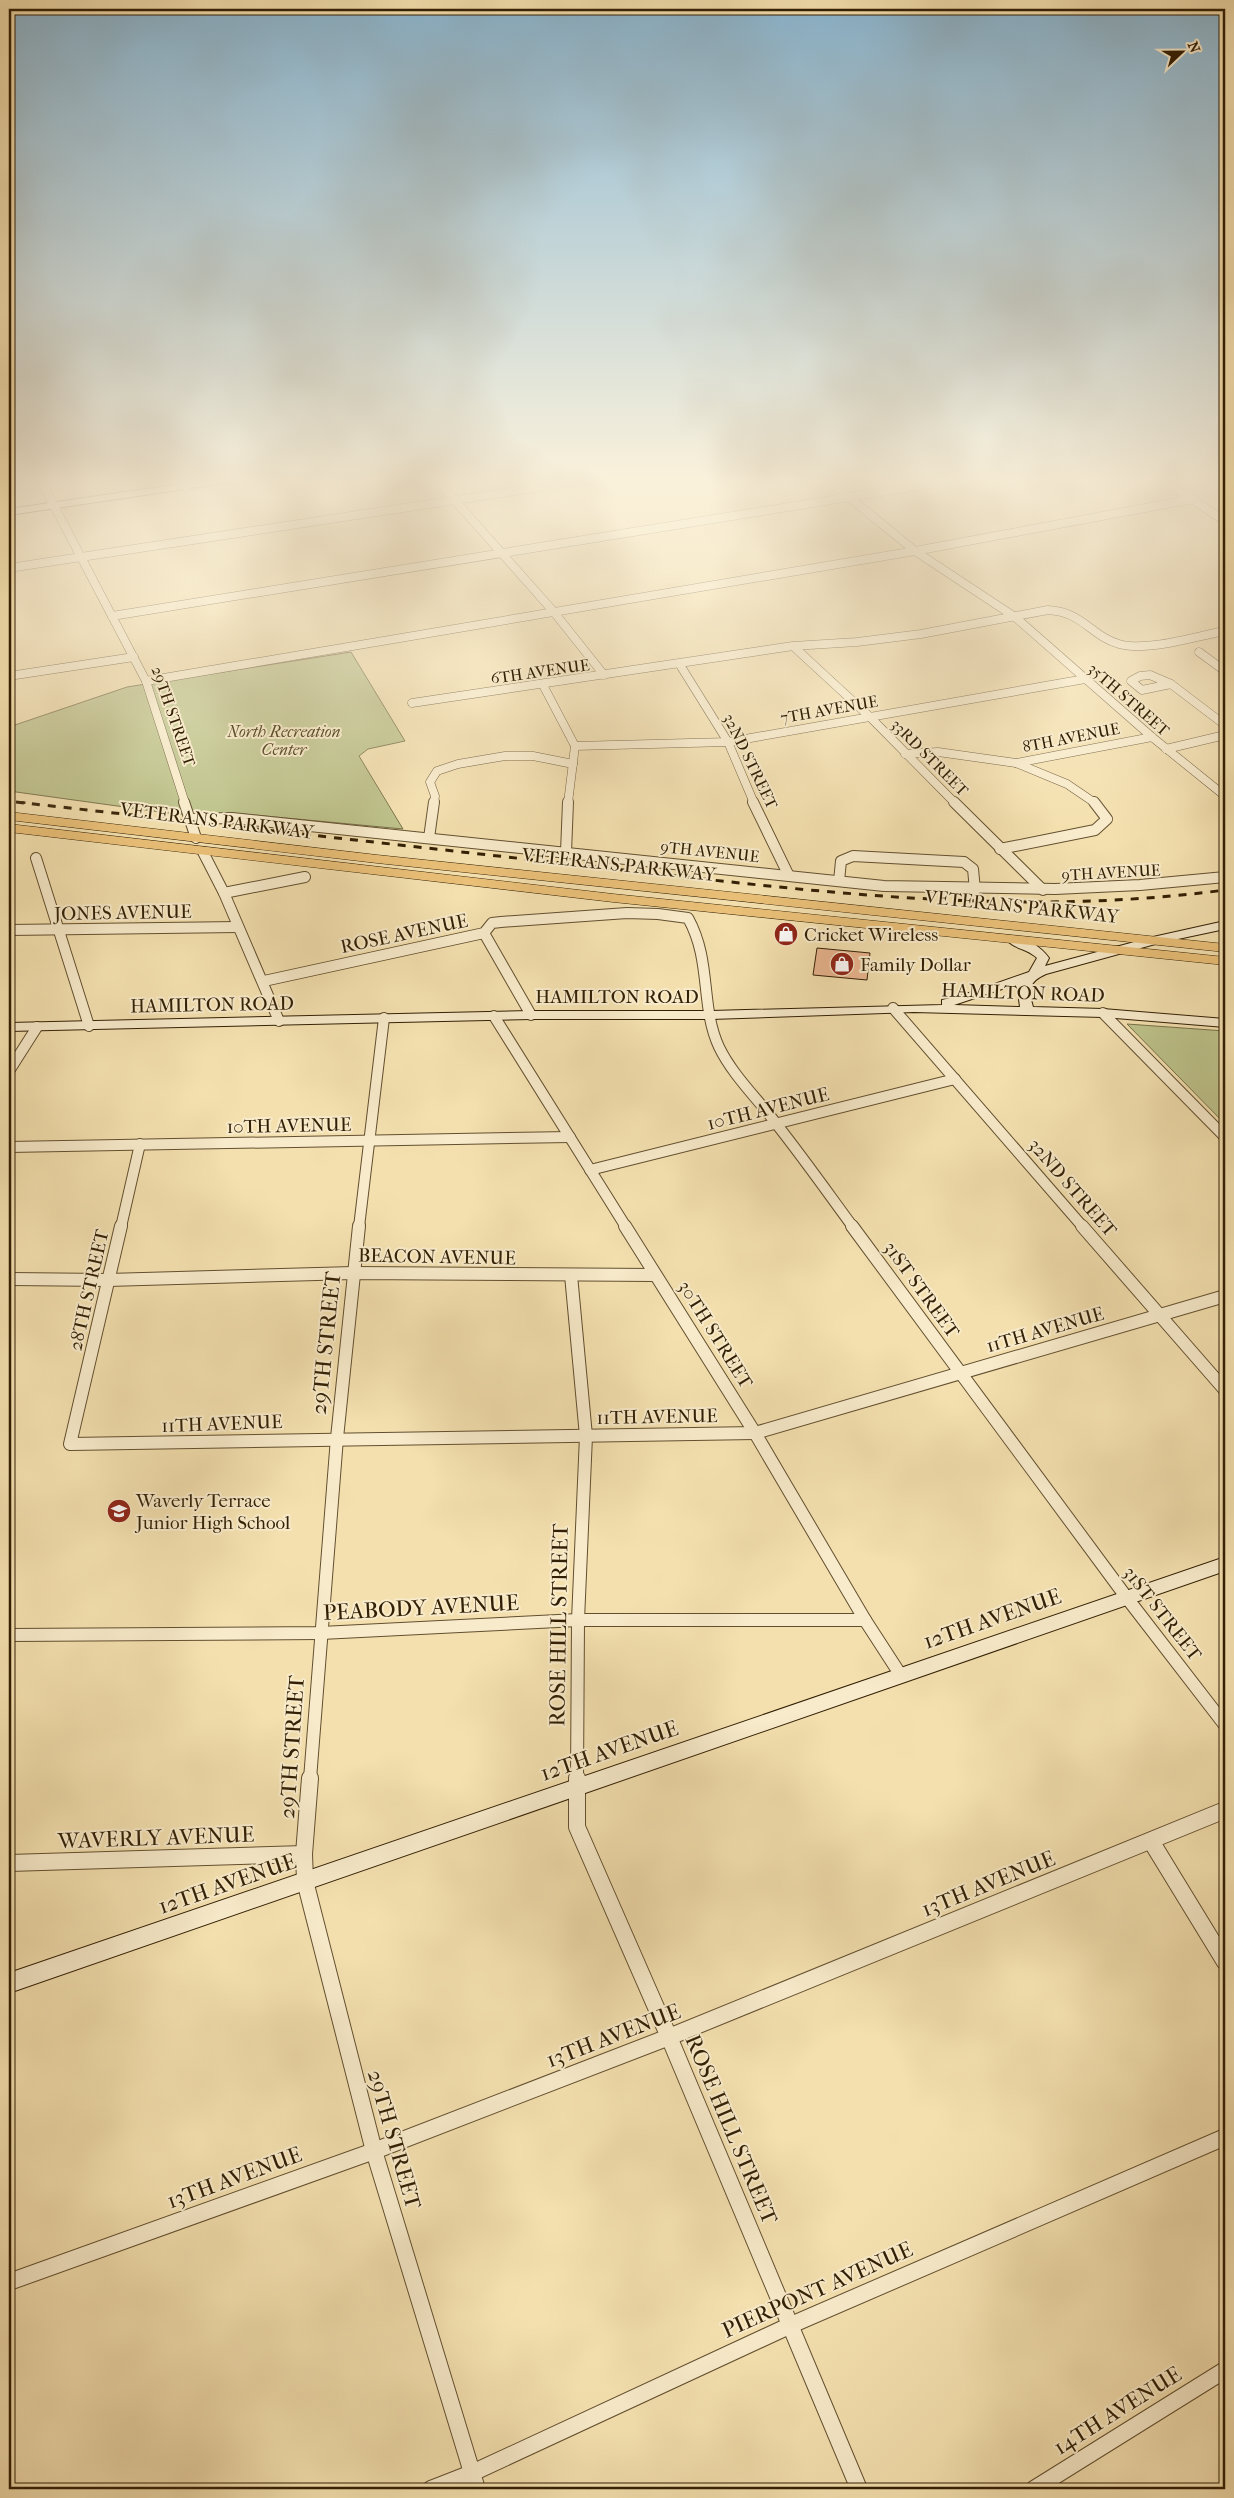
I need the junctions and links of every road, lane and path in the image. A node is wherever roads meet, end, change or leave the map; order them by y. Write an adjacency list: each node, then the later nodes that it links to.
1 (101, 594): 7 (street, 29TH STREET)
2 (250, 594): 7 (street)
3 (537, 594): 6 (street)
4 (658, 594): 6 (street)
5 (980, 594): 8 (street, 35TH STREET)
6 (553, 611): 16 (street); 18 (street)
7 (112, 616): 12 (street, 29TH STREET)
8 (1015, 617): 9 (street, 6TH AVENUE); 10 (street, 6TH AVENUE); 17 (street, 35TH STREET)
9 (1225, 631)
10 (793, 646): 13 (street, 6TH AVENUE); 22 (street, 33RD STREET)
11 (1199, 652): 14 (street)
12 (134, 657): 15 (street); 18 (street, 29TH STREET)
13 (680, 665): 16 (street, 6TH AVENUE); 26 (street, 32ND STREET)
14 (1225, 670)
15 (9, 676)
16 (604, 676): 20 (street, 6TH AVENUE)
17 (1086, 678): 22 (street, 7TH AVENUE); 25 (street, 35TH STREET)
18 (146, 681): 34 (street, 29TH STREET)
19 (1172, 684): 19 (street); 23 (street)
20 (543, 685): 21 (street, 6TH AVENUE); 27 (street)
21 (412, 703)
22 (870, 717): 26 (street, 7TH AVENUE); 29 (street, 33RD STREET)
23 (1225, 725)
24 (1225, 735): 28 (street)
25 (1152, 737): 28 (street, 35TH STREET); 30 (street, 8TH AVENUE)
26 (728, 742): 27 (street, 7TH AVENUE); 42 (street, 32ND STREET)
27 (575, 746): 31 (street)
28 (1166, 748): 32 (street, 35TH STREET)
29 (906, 754): 30 (street, 8TH AVENUE); 38 (street, 33RD STREET)
30 (1016, 763): 38 (street)
31 (573, 764): 37 (street); 40 (street)
32 (1225, 796)
33 (9, 816): 36 (main road, VETERANS PARKWAY)
34 (192, 819): 36 (street, 29TH STREET); 37 (street, 9TH AVENUE)
35 (9, 828): 39 (main road, VETERANS PARKWAY)
36 (196, 838): 55 (main road, VETERANS PARKWAY)
37 (429, 838): 40 (street, 9TH AVENUE)
38 (1000, 849): 47 (street, 33RD STREET)
39 (203, 852): 48 (street); 56 (main road, VETERANS PARKWAY)
40 (566, 852): 42 (street, 9TH AVENUE)
41 (36, 858): 53 (street)
42 (788, 874): 45 (street, 9TH AVENUE)
43 (305, 877): 48 (street)
44 (1225, 878): 47 (street, 9TH AVENUE)
45 (839, 881): 46 (street, 9TH AVENUE); 46 (street)
46 (975, 890): 47 (street, 9TH AVENUE)
47 (1043, 890)
48 (224, 893): 51 (street)
49 (606, 914): 54 (street, ROSE AVENUE); 67 (street, 31ST STREET)
50 (1225, 925): 55 (street)
51 (238, 927): 53 (street, JONES AVENUE); 61 (street)
52 (9, 930): 53 (street, JONES AVENUE)
53 (59, 931): 73 (street)
54 (484, 933): 61 (street, ROSE AVENUE); 66 (street)
55 (1157, 940): 57 (main road, VETERANS PARKWAY); 58 (street)
56 (1014, 941): 58 (main road, VETERANS PARKWAY); 60 (street)
57 (1225, 948)
58 (1114, 952): 59 (main road, VETERANS PARKWAY); 60 (street)
59 (1225, 960)
60 (1032, 974): 63 (street); 64 (street)
61 (264, 981): 70 (street)
62 (893, 1008): 63 (street, HAMILTON ROAD); 67 (street, HAMILTON ROAD); 76 (street, 32ND STREET)
63 (914, 1008): 64 (street, HAMILTON ROAD)
64 (1027, 1010): 65 (street, HAMILTON ROAD)
65 (1103, 1013): 71 (street, HAMILTON ROAD); 79 (street)
66 (531, 1015): 67 (street, HAMILTON ROAD); 68 (street, HAMILTON ROAD)
67 (711, 1015): 77 (street, 31ST STREET)
68 (494, 1016): 69 (street, HAMILTON ROAD); 78 (street, 30TH STREET)
69 (384, 1018): 70 (street, HAMILTON ROAD); 80 (street, 29TH STREET)
70 (279, 1021): 73 (street, HAMILTON ROAD)
71 (1225, 1023)
72 (9, 1026): 74 (street, HAMILTON ROAD)
73 (90, 1026): 74 (street, HAMILTON ROAD)
74 (37, 1027): 75 (street)
75 (9, 1071)
76 (955, 1078): 77 (street, 10TH AVENUE); 90 (street, 32ND STREET)
77 (778, 1125): 83 (street, 10TH AVENUE); 91 (street, 31ST STREET)
78 (570, 1137): 80 (street, 10TH AVENUE); 83 (street, 30TH STREET)
79 (1225, 1137)
80 (370, 1141): 81 (street, 10TH AVENUE); 84 (street, 29TH STREET)
81 (140, 1144): 82 (street, 10TH AVENUE); 88 (street, 28TH STREET)
82 (9, 1146)
83 (590, 1170): 86 (street, 30TH STREET)
84 (353, 1273): 85 (street, BEACON AVENUE); 88 (street, BEACON AVENUE); 95 (street, 29TH STREET)
85 (570, 1275): 86 (street, BEACON AVENUE); 94 (street, ROSE HILL STREET)
86 (655, 1275): 93 (street, 30TH STREET)
87 (9, 1279): 88 (street, BEACON AVENUE)
88 (108, 1280): 96 (street, 28TH STREET)
89 (1225, 1296): 90 (street, 11TH AVENUE)
90 (1162, 1316): 91 (street, 11TH AVENUE); 92 (street, 32ND STREET)
91 (960, 1373): 93 (street, 11TH AVENUE); 98 (street, 31ST STREET)
92 (1225, 1390)
93 (755, 1433): 94 (street, 11TH AVENUE); 100 (street, 30TH STREET)
94 (586, 1436): 95 (street, 11TH AVENUE); 99 (street, ROSE HILL STREET)
95 (337, 1438): 96 (street, 11TH AVENUE); 101 (street, 29TH STREET)
96 (70, 1444)
97 (1225, 1564): 98 (street, 12TH AVENUE)
98 (1127, 1598): 103 (street, 12TH AVENUE); 104 (street, 31ST STREET)
99 (578, 1620): 100 (street, PEABODY AVENUE); 101 (street, PEABODY AVENUE); 105 (street, ROSE HILL STREET)
100 (865, 1620): 103 (street, 30TH STREET)
101 (321, 1634): 102 (street, PEABODY AVENUE); 108 (street, 29TH STREET)
102 (9, 1635)
103 (900, 1674): 105 (street, 12TH AVENUE)
104 (1225, 1725)
105 (578, 1786): 110 (street, 12TH AVENUE); 113 (street, ROSE HILL STREET)
106 (1225, 1810): 107 (street, 13TH AVENUE)
107 (1151, 1841): 111 (street); 113 (street, 13TH AVENUE)
108 (304, 1854): 109 (street, WAVERLY AVENUE); 110 (street, 29TH STREET)
109 (9, 1863)
110 (305, 1881): 112 (street, 12TH AVENUE); 115 (street, 29TH STREET)
111 (1225, 1962)
112 (9, 1983)
113 (669, 2037): 115 (street, 13TH AVENUE); 117 (street, ROSE HILL STREET)
114 (1225, 2136): 117 (street, PIERPONT AVENUE)
115 (374, 2151): 116 (street, 13TH AVENUE); 119 (street, 29TH STREET)
116 (9, 2282)
117 (791, 2325): 119 (street, PIERPONT AVENUE); 121 (street, ROSE HILL STREET)
118 (1225, 2370): 122 (street, 14TH AVENUE)
119 (474, 2481): 120 (street, PIERPONT AVENUE)
120 (431, 2489)
121 (859, 2489)
122 (1034, 2489)

